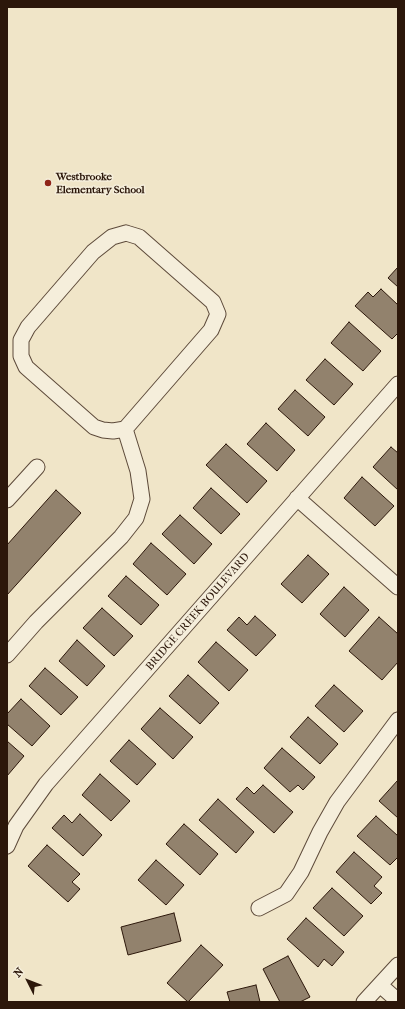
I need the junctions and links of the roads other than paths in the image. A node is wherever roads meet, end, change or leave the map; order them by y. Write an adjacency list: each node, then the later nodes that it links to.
1 (398, 384): 4 (street, BRIDGE CREEK BOULEVARD)
2 (125, 429): 2 (street); 7 (street)
3 (36, 467): 5 (street)
4 (297, 498): 6 (street); 9 (street, BRIDGE CREEK BOULEVARD)
5 (7, 500)
6 (398, 586)
7 (7, 655)
8 (398, 720): 10 (street)
9 (7, 846)
10 (259, 908)
11 (398, 965): 12 (street)
12 (380, 985): 13 (street); 14 (street)
13 (398, 1001)
14 (364, 1002)

